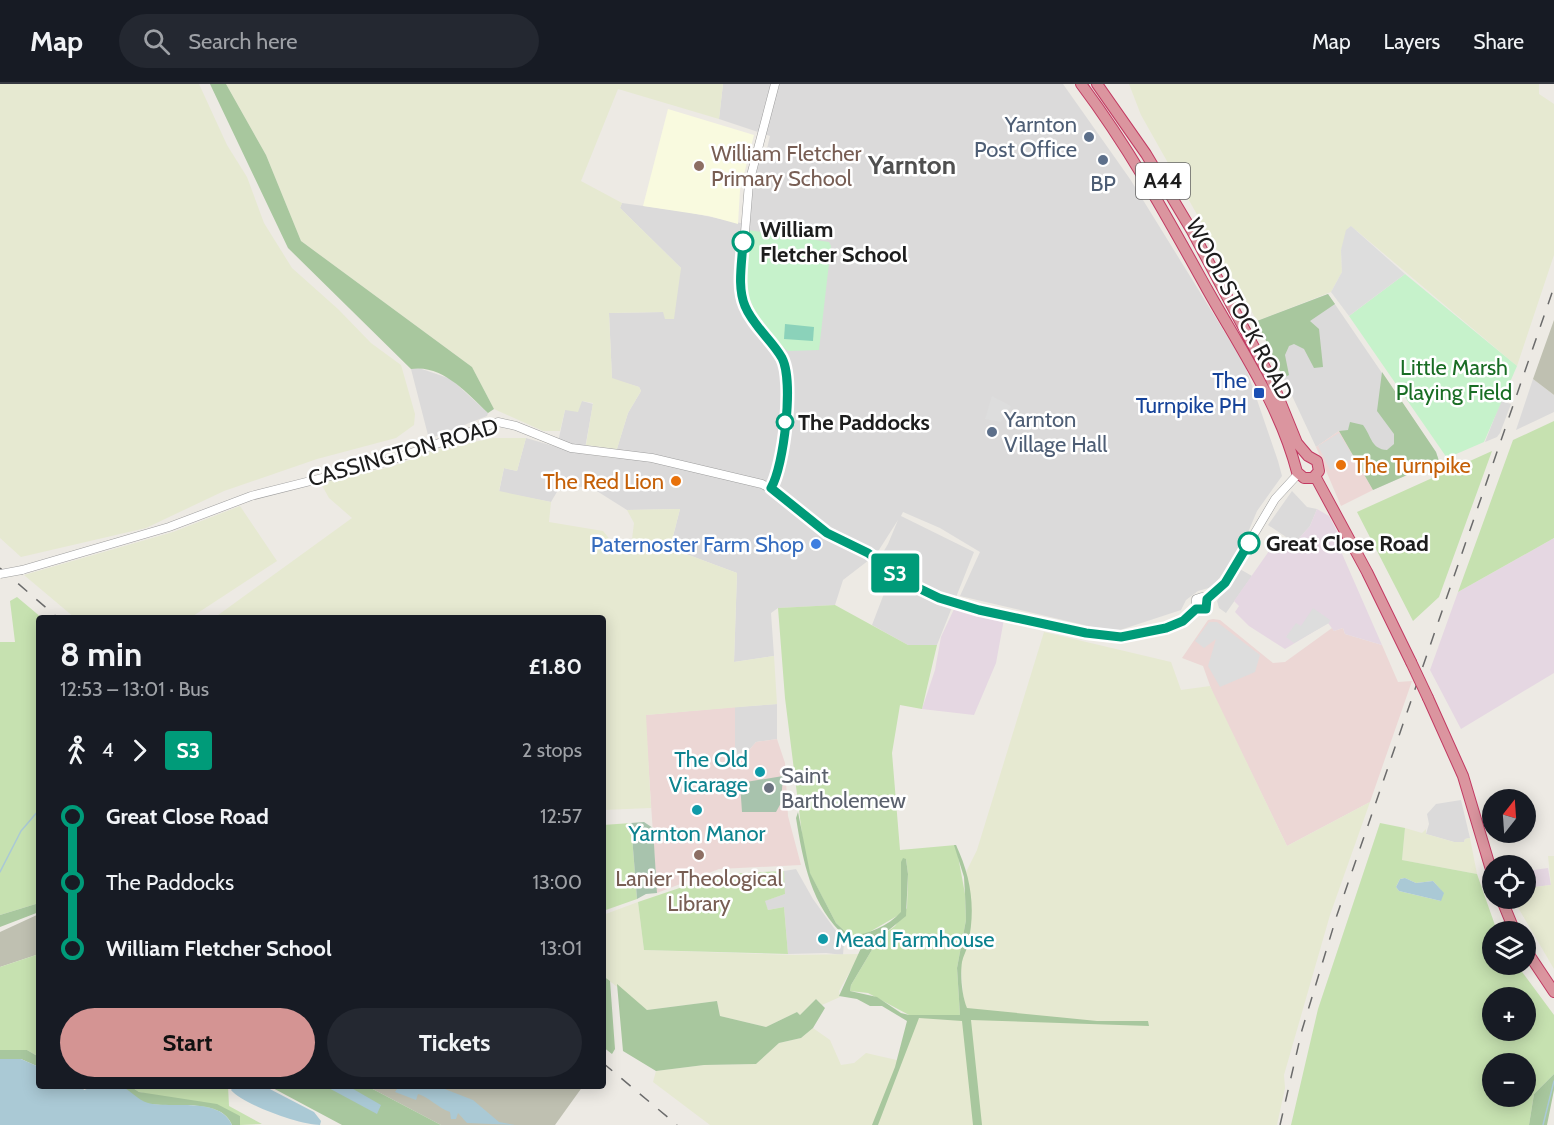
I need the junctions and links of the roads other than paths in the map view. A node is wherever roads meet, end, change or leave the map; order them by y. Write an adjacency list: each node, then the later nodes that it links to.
1 (775, 84): 7 (street)
2 (1081, 84): 5 (highway, WOODSTOCK ROAD / A44)
3 (1097, 84): 4 (highway, WOODSTOCK ROAD / A44)
4 (1308, 456): 5 (highway); 6 (highway, A44)
5 (1297, 471): 6 (highway); 7 (street, CASSINGTON ROAD)
6 (1315, 476): 9 (highway, A44, bridge)
7 (771, 488): 8 (street, CASSINGTON ROAD, bridge)
8 (0, 574)
9 (1487, 855)
10 (1536, 965): 11 (highway)
11 (1554, 992)

